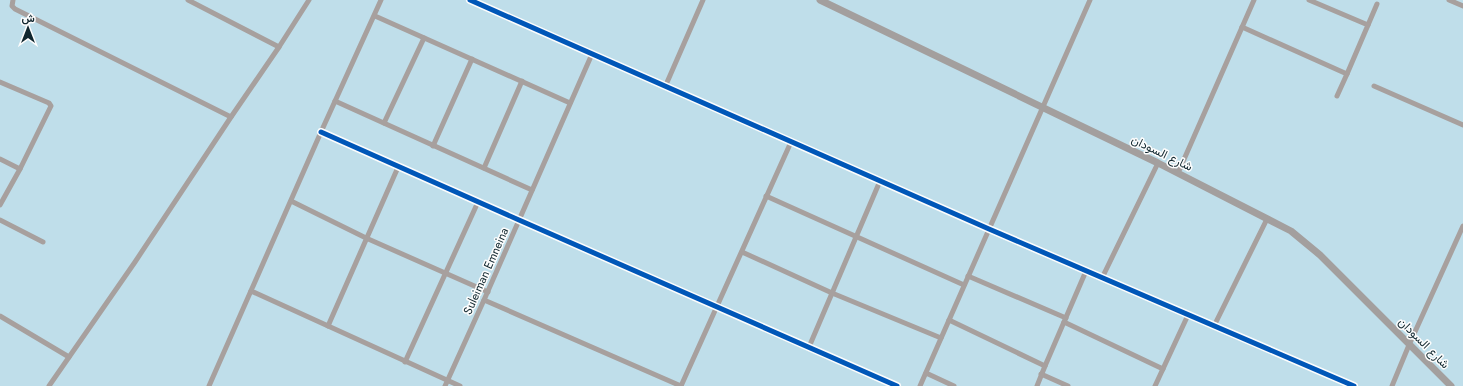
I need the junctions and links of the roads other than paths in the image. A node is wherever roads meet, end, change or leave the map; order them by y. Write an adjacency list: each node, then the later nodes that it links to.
1 (13, 0): 30 (street)
2 (188, 0): 18 (street)
3 (309, 0): 18 (street)
4 (381, 0): 14 (street)
5 (470, 0): 19 (street)
6 (703, 0): 25 (street)
7 (820, 0): 29 (main road, شارع السودان)
8 (1090, 0): 29 (street)
9 (1254, 0): 16 (street)
10 (1309, 0): 15 (street)
11 (1449, 0): 13 (street)
12 (1378, 4): 15 (street)
13 (1463, 6)
14 (375, 16): 17 (street); 27 (street)
15 (1368, 25): 21 (street)
16 (1242, 27): 21 (street); 41 (street)
17 (424, 38): 20 (street); 31 (street)
18 (279, 47): 30 (street)
19 (592, 54): 25 (street); 28 (street, Suleiman Emneina)
20 (472, 59): 22 (street); 35 (street)
21 (1347, 74): 26 (street)
22 (522, 81): 28 (street); 39 (street)
23 (0, 82): 40 (street)
24 (1374, 86): 32 (street)
25 (665, 87): 34 (street)
26 (1337, 96)
27 (335, 101): 31 (street); 33 (street)
28 (570, 103): 43 (street, Suleiman Emneina)
29 (1044, 108): 37 (main road, شارع السودان); 52 (street)
30 (231, 116): 76 (street)
31 (384, 123): 35 (street)
32 (1463, 125)
33 (321, 132): 38 (street); 45 (street)
34 (791, 142): 42 (street); 44 (street)
35 (433, 146): 39 (street)
36 (0, 159): 40 (street)
37 (1158, 163): 41 (main road, شارع السودان); 60 (street)
38 (399, 166): 46 (street); 54 (street)
39 (484, 168): 43 (street)
40 (20, 169): 47 (street)
41 (1178, 173): 48 (main road, شارع السودان)
42 (880, 181): 52 (street); 53 (street)
43 (532, 190): 50 (street, Suleiman Emneina)
44 (766, 196): 53 (street); 56 (street)
45 (291, 201): 54 (street); 62 (street)
46 (478, 202): 50 (street); 58 (street)
47 (0, 205)
48 (1267, 219): 72 (street); 74 (main road, شارع السودان)
49 (0, 220): 55 (street)
50 (519, 220): 63 (street, Suleiman Emneina); 66 (street)
51 (1463, 226): 74 (street)
52 (989, 229): 57 (street); 59 (street)
53 (856, 236): 61 (street); 64 (street)
54 (366, 238): 58 (street); 71 (street)
55 (43, 242)
56 (742, 252): 64 (street); 66 (street)
57 (1086, 271): 60 (street); 70 (street)
58 (445, 274): 63 (street); 77 (street)
59 (968, 276): 61 (street); 70 (street)
60 (1102, 278): 67 (street)
61 (964, 285): 69 (street)
62 (250, 290): 71 (street); 84 (street)
63 (488, 292): 65 (street, Suleiman Emneina)
64 (832, 293): 73 (street); 75 (street)
65 (484, 300): 82 (street, Suleiman Emneina); 87 (street)
66 (716, 307): 75 (street); 87 (street)
67 (1188, 315): 72 (street); 79 (street)
68 (0, 316): 76 (street)
69 (948, 320): 73 (street); 78 (street)
70 (1065, 320): 78 (street); 79 (street)
71 (328, 326): 77 (street)
72 (1214, 326): 94 (street)
73 (941, 338): 80 (street)
74 (1409, 345): 95 (street); 96 (main road, شارع السودان)
75 (810, 347): 88 (street)
76 (69, 357): 83 (street)
77 (405, 362): 82 (street)
78 (1045, 366): 81 (street)
79 (1162, 369): 93 (street)
80 (926, 372): 89 (street); 90 (street)
81 (1041, 374): 91 (street); 92 (street)
82 (448, 380): 85 (street, Suleiman Emneina); 86 (street)
83 (49, 386)
84 (209, 386)
85 (445, 386)
86 (460, 386)
87 (681, 386)
88 (897, 386)
89 (920, 386)
90 (954, 386)
91 (1037, 386)
92 (1068, 386)
93 (1155, 386)
94 (1354, 386)
95 (1392, 386)
96 (1451, 386)

